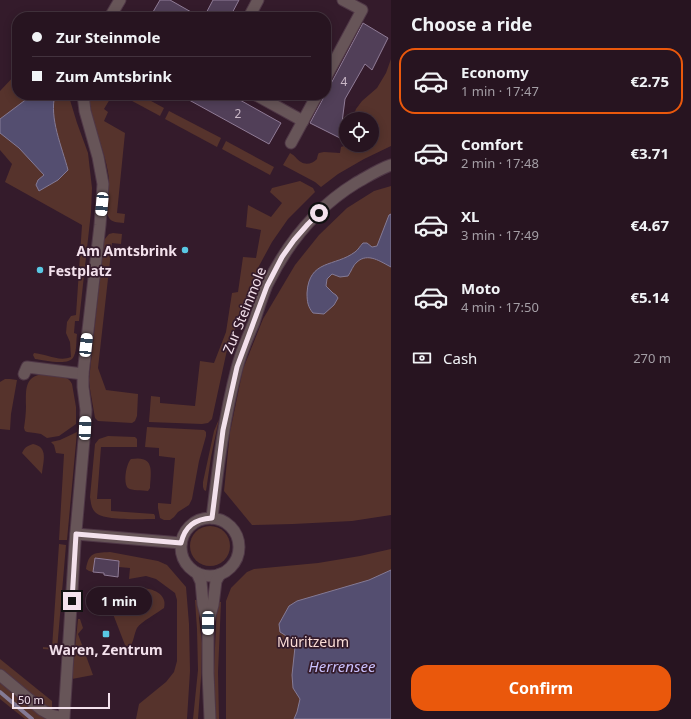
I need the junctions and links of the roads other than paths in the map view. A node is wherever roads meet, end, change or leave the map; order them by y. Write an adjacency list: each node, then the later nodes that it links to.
1 (120, 0): 4 (street)
2 (258, 0): 5 (street)
3 (343, 0): 6 (street)
4 (113, 12)
5 (251, 12)
6 (331, 69)
7 (84, 100): 14 (street)
8 (265, 100): 10 (street)
9 (314, 100): 10 (street)
10 (303, 121): 11 (street)
11 (292, 143)
12 (391, 165): 15 (street, Zur Steinmole)
13 (24, 374): 14 (street)
14 (83, 374): 16 (street)
15 (212, 518): 17 (street); 19 (street)
16 (76, 534): 17 (street); 22 (street)
17 (181, 543): 18 (street)
18 (197, 573): 19 (street); 20 (street)
19 (220, 574): 20 (street)
20 (208, 623): 23 (street)
21 (0, 675): 22 (street)
22 (64, 718)
23 (210, 719)

